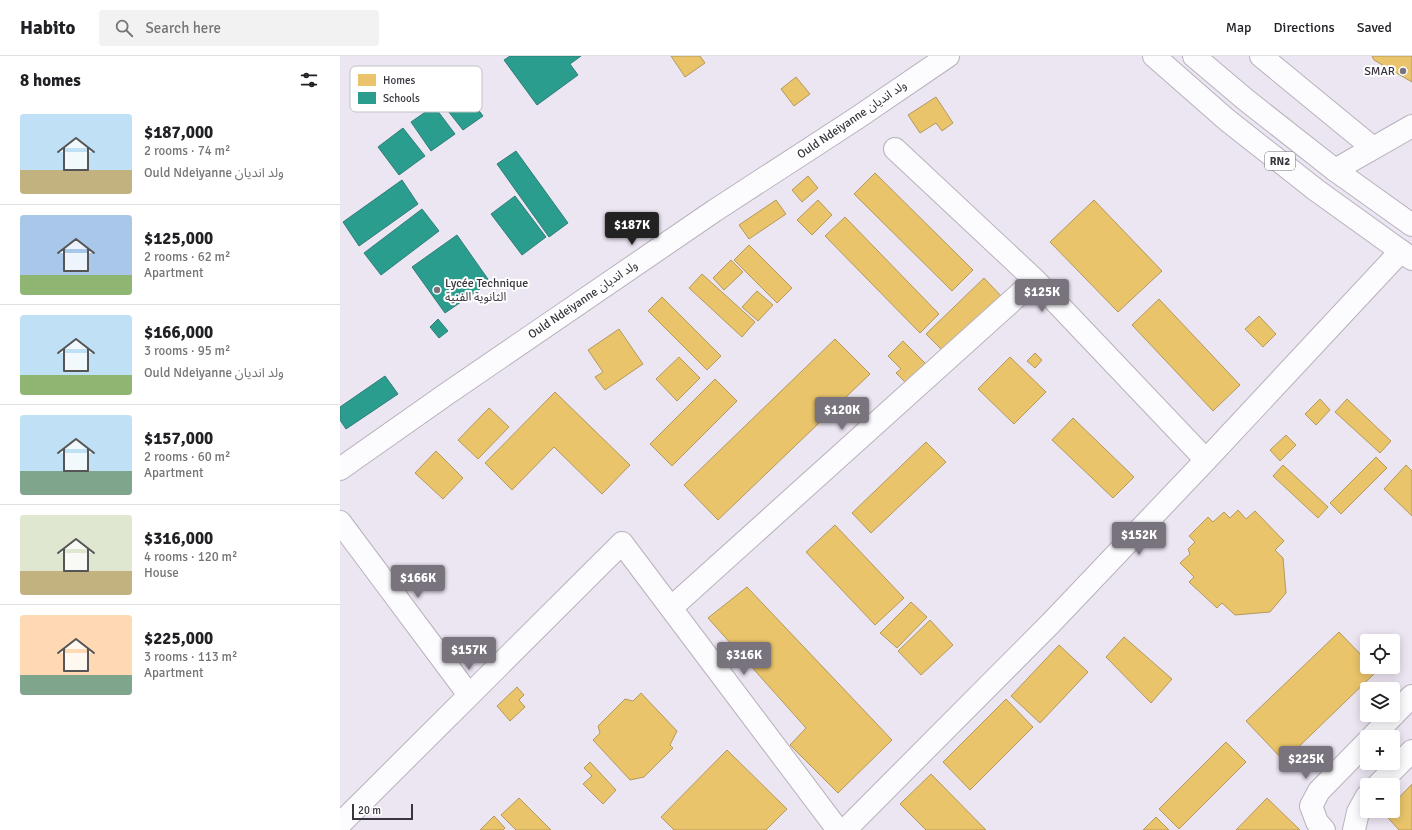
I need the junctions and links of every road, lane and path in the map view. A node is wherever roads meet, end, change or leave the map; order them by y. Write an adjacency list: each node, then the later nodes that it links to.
1 (948, 56): 13 (main road, Ould Ndeiyanne ولد انديان)
2 (1154, 56): 10 (main road, RN2)
3 (1194, 56): 8 (main road, RN2)
4 (1260, 56): 6 (main road)
5 (1412, 126): 6 (main road)
6 (1373, 148): 8 (main road)
7 (894, 149): 11 (main road)
8 (1335, 170): 9 (main road, RN2)
9 (1412, 225)
10 (1407, 255): 12 (main road)
11 (1035, 280): 12 (main road); 15 (main road)
12 (1206, 460): 25 (main road)
13 (340, 468)
14 (340, 522): 16 (main road)
15 (671, 608): 16 (main road); 24 (main road)
16 (469, 695): 23 (main road)
17 (1412, 696): 18 (main road)
18 (1379, 730)
19 (1360, 749): 26 (main road)
20 (1412, 752): 21 (main road)
21 (1385, 778)
22 (1360, 808): 27 (main road)
23 (340, 824)
24 (838, 830)
25 (844, 830)
26 (1324, 830)
27 (1354, 830)

